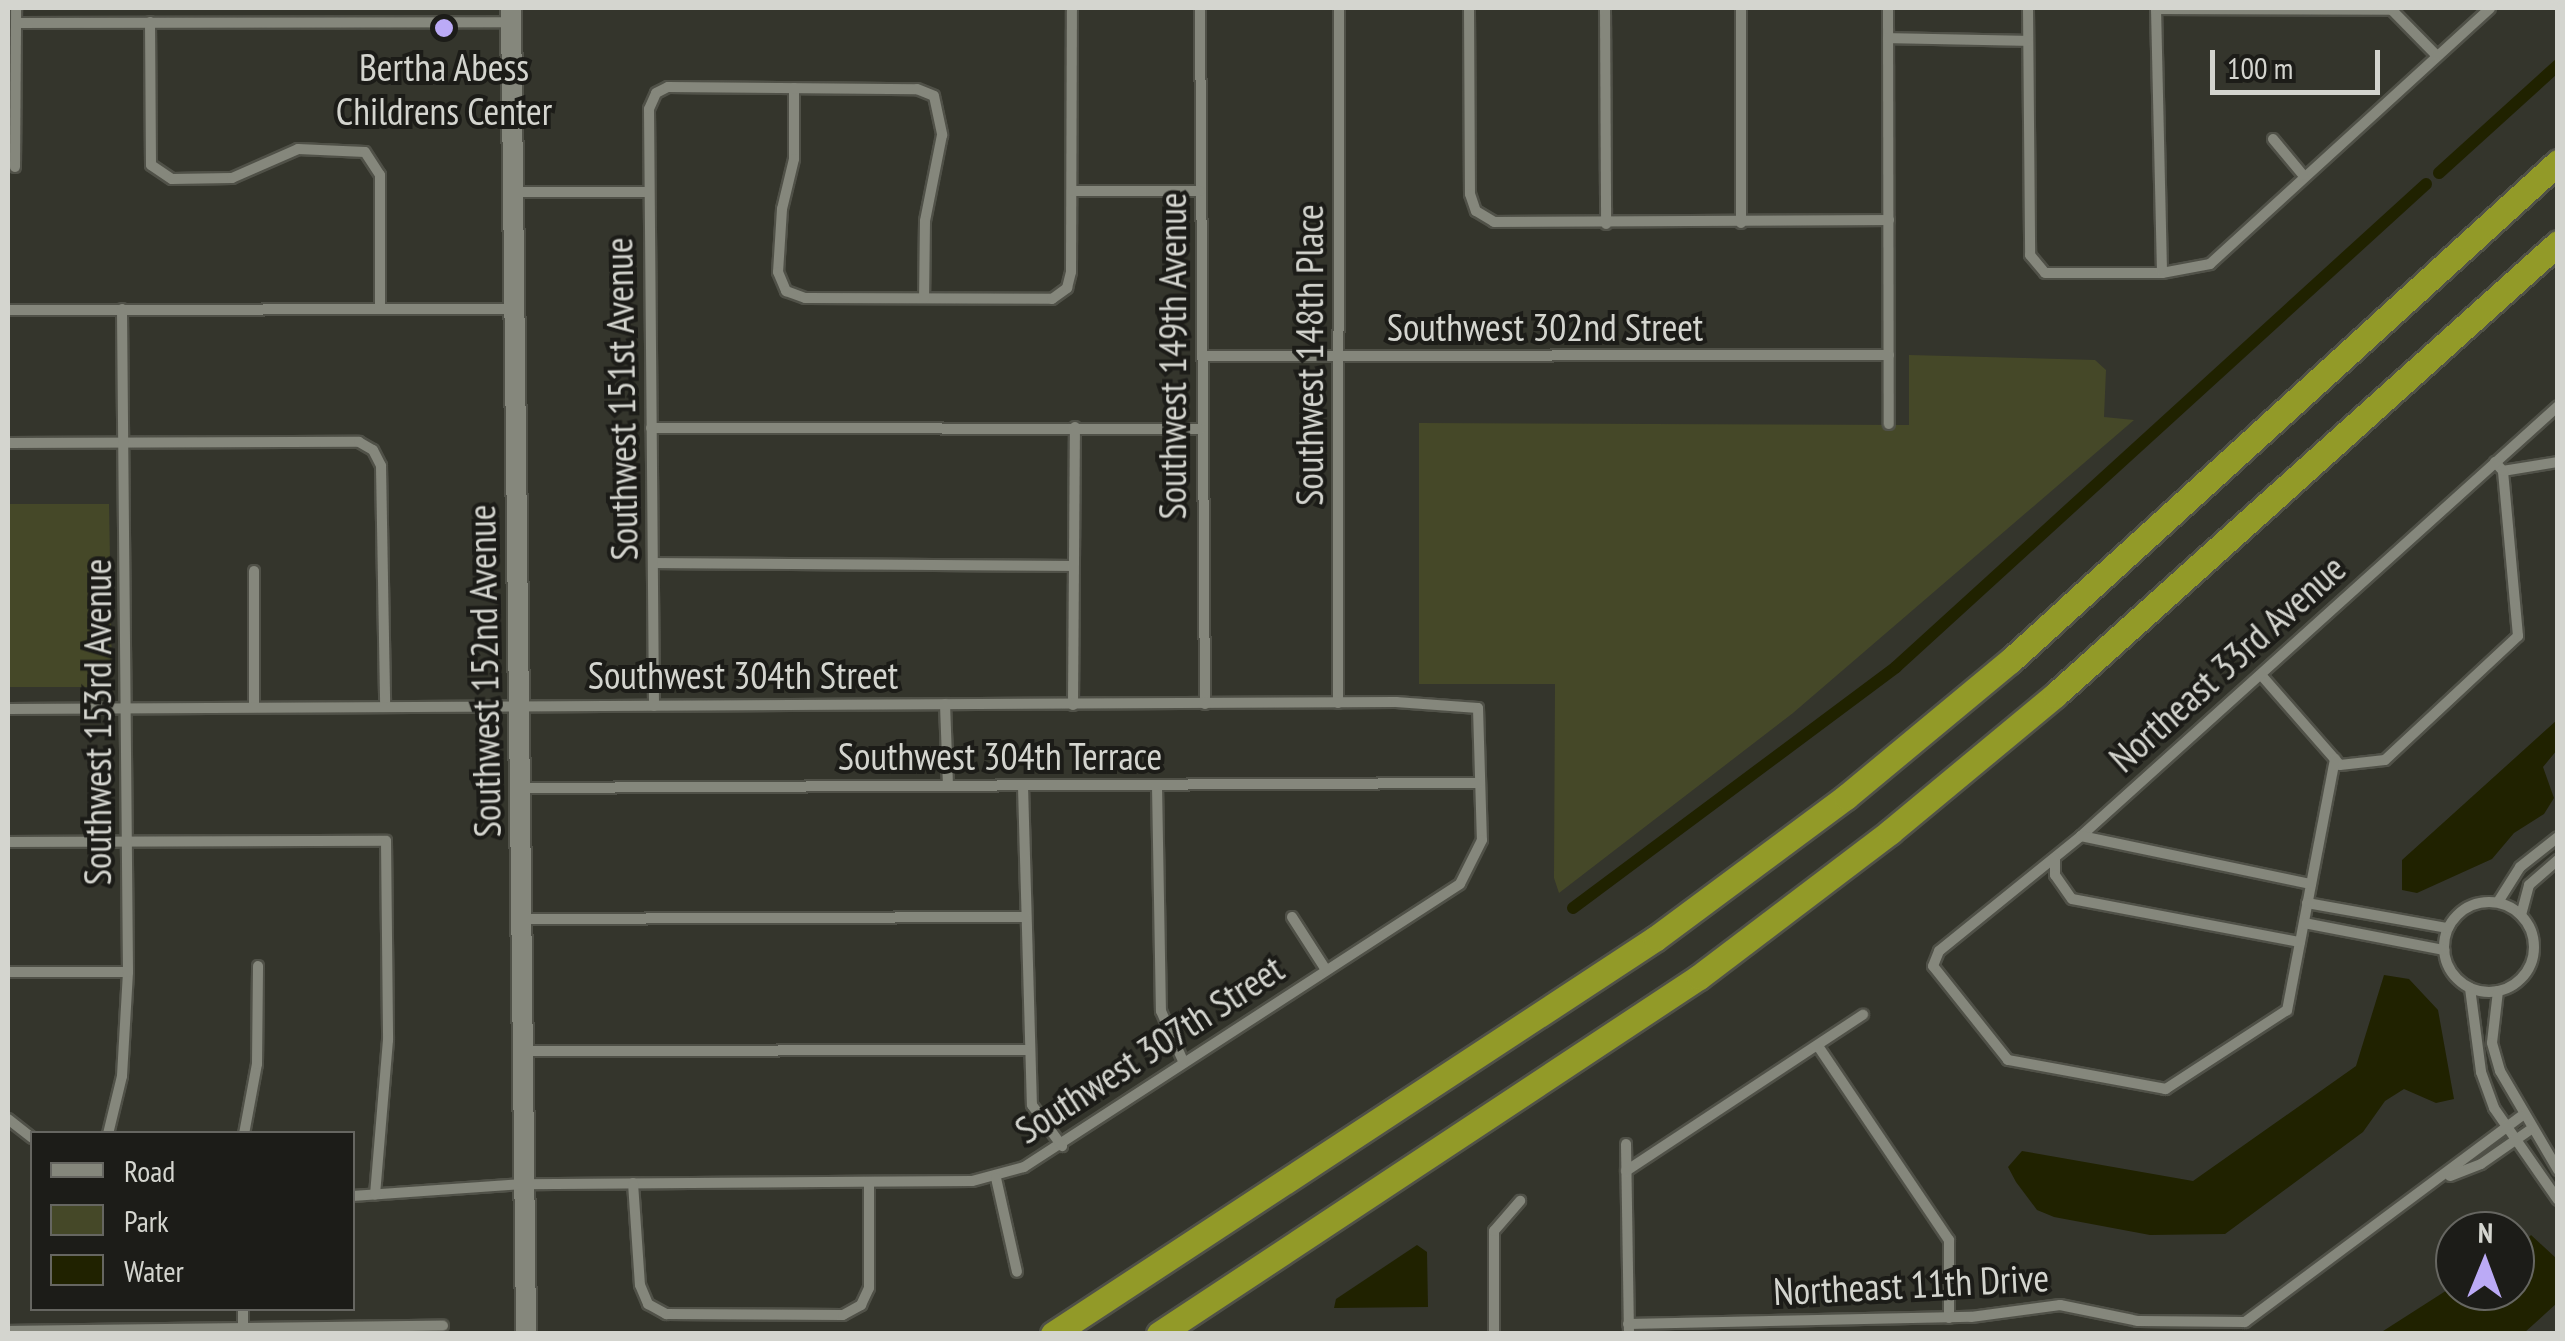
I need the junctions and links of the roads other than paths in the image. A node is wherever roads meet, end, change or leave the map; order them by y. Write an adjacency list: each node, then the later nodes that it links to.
1 (16, 8): 15 (street)
2 (376, 8): 14 (street)
3 (1072, 8): 25 (street)
4 (1200, 8): 28 (street, Southwest 149th Avenue)
5 (1339, 8): 41 (street, Southwest 148th Place)
6 (1470, 8): 31 (street)
7 (1605, 8): 31 (street)
8 (1740, 8): 30 (street)
9 (1888, 8): 17 (street)
10 (2028, 8): 18 (street)
11 (2156, 8): 19 (street); 33 (street)
12 (2490, 8): 19 (street)
13 (511, 15): 14 (street); 26 (street, Southwest 152nd Avenue)
14 (376, 21): 16 (street)
15 (16, 22): 16 (street); 23 (street)
16 (150, 22): 36 (street)
17 (1888, 38): 18 (street); 29 (street)
18 (2028, 41): 33 (street)
19 (2437, 56): 24 (street)
20 (794, 88): 27 (street, Southwest 151st Avenue); 34 (street); 34 (street)
21 (2273, 139): 24 (street)
22 (2558, 162): 128 (highway)
23 (15, 167)
24 (2303, 175): 33 (street)
25 (1073, 190): 28 (street); 34 (street)
26 (514, 192): 27 (street); 37 (street, Southwest 152nd Avenue)
27 (649, 192): 45 (street, Southwest 151st Avenue)
28 (1200, 192): 40 (street, Southwest 149th Avenue)
29 (1888, 220): 30 (street); 39 (street)
30 (1741, 222): 31 (street)
31 (1606, 224)
32 (2558, 243): 129 (highway)
33 (2162, 274)
34 (924, 298)
35 (122, 309): 36 (street); 38 (street); 48 (street, Southwest 153rd Avenue)
36 (380, 309): 37 (street)
37 (516, 309): 58 (street, Southwest 152nd Avenue)
38 (8, 310)
39 (1889, 355): 41 (street, Southwest 302nd Street); 43 (street)
40 (1202, 356): 41 (street, Southwest 302nd Street); 46 (street, Southwest 149th Avenue)
41 (1338, 358): 55 (street, Southwest 148th Place)
42 (2558, 406): 50 (street, Northeast 33rd Avenue)
43 (1889, 424)
44 (1076, 426): 45 (street); 46 (street); 52 (street)
45 (651, 428): 51 (street, Southwest 151st Avenue)
46 (1202, 429): 57 (street, Southwest 149th Avenue)
47 (8, 444): 48 (street)
48 (125, 445): 60 (street); 64 (street, Southwest 153rd Avenue)
49 (2558, 462): 50 (street)
50 (2499, 466): 54 (street, Northeast 33rd Avenue); 65 (street)
51 (653, 564): 52 (street); 61 (street, Southwest 151st Avenue)
52 (1072, 566): 59 (street)
53 (254, 571): 62 (street)
54 (2262, 676): 65 (street); 71 (street, Northeast 33rd Avenue)
55 (1338, 703): 57 (street, Southwest 304th Street); 66 (street, Southwest 304th Street)
56 (946, 704): 59 (street, Southwest 304th Street); 61 (street, Southwest 304th Street); 68 (street)
57 (1205, 704): 59 (street, Southwest 304th Street)
58 (519, 705): 60 (street, Southwest 304th Street); 61 (street, Southwest 304th Street); 70 (street, Southwest 152nd Avenue)
59 (1073, 705)
60 (385, 706): 62 (street, Southwest 304th Street)
61 (654, 706)
62 (254, 707): 64 (street, Southwest 304th Street)
63 (8, 708): 64 (street, Southwest 304th Street)
64 (127, 708): 74 (street, Southwest 153rd Avenue)
65 (2337, 762): 77 (street)
66 (1480, 784): 67 (street, Southwest 304th Terrace); 89 (street, Southwest 307th Street)
67 (1156, 785): 69 (street, Southwest 304th Terrace); 98 (street)
68 (948, 786): 69 (street, Southwest 304th Terrace); 70 (street, Southwest 304th Terrace)
69 (1023, 786): 81 (street)
70 (520, 788): 83 (street, Southwest 152nd Avenue)
71 (2081, 836): 75 (street, Northeast 33rd Avenue); 77 (street)
72 (2558, 837): 78 (street)
73 (8, 842): 74 (street)
74 (127, 842): 91 (street, Southwest 153rd Avenue); 116 (street)
75 (2055, 858): 86 (street); 86 (street, Northeast 33rd Avenue)
76 (2558, 860): 80 (street)
77 (2311, 884): 79 (street)
78 (2498, 902): 80 (street); 85 (street)
79 (2307, 903): 84 (street); 85 (street)
80 (2522, 914): 93 (street)
81 (1026, 917): 83 (street); 97 (street)
82 (1292, 917): 89 (street)
83 (521, 919): 96 (street, Southwest 152nd Avenue)
84 (2304, 923): 86 (street); 87 (street)
85 (2448, 928): 87 (street)
86 (2300, 942)
87 (2444, 950): 92 (street)
88 (258, 966): 104 (street)
89 (1326, 970): 98 (street, Southwest 307th Street)
90 (8, 972): 91 (street)
91 (128, 972): 103 (street, Southwest 153rd Avenue)
92 (2470, 988): 93 (street); 101 (street)
93 (2498, 991): 99 (street)
94 (1864, 1015): 95 (street)
95 (1818, 1046): 110 (street); 122 (street)
96 (523, 1050): 97 (street); 115 (street, Southwest 152nd Avenue)
97 (1027, 1050): 108 (street)
98 (1184, 1062): 108 (street, Southwest 307th Street)
99 (2521, 1116): 101 (street, Northeast 11th Drive); 102 (street)
100 (8, 1119): 105 (street)
101 (2505, 1125): 106 (street); 111 (street, Northeast 11th Drive)
102 (2530, 1130): 106 (street, Northeast 11th Drive); 109 (street)
103 (109, 1131)
104 (245, 1131)
105 (30, 1136)
106 (2515, 1140): 111 (street, Northeast 11th Drive); 119 (street)
107 (1626, 1144): 110 (street)
108 (1062, 1146): 112 (street, Southwest 307th Street)
109 (2558, 1170)
110 (1626, 1171): 124 (street)
111 (2448, 1176): 122 (street, Northeast 11th Drive)
112 (996, 1178): 113 (street, Southwest 307th Street); 120 (street)
113 (870, 1182): 114 (street, Southwest 307th Street); 114 (street)
114 (634, 1183): 115 (street, Southwest 307th Street)
115 (523, 1184): 116 (street, Southwest 307th Street); 127 (street, Southwest 152nd Avenue)
116 (376, 1194): 117 (street, Southwest 307th Street)
117 (355, 1196)
118 (1520, 1200): 130 (street)
119 (2558, 1200)
120 (1016, 1272)
121 (243, 1311): 125 (street)
122 (1949, 1318): 124 (street, Northeast 11th Drive)
123 (443, 1326): 125 (street)
124 (1628, 1328)
125 (244, 1329): 126 (street)
126 (8, 1331)
127 (526, 1334)
128 (1053, 1334)
129 (1158, 1334)
130 (1494, 1334)

